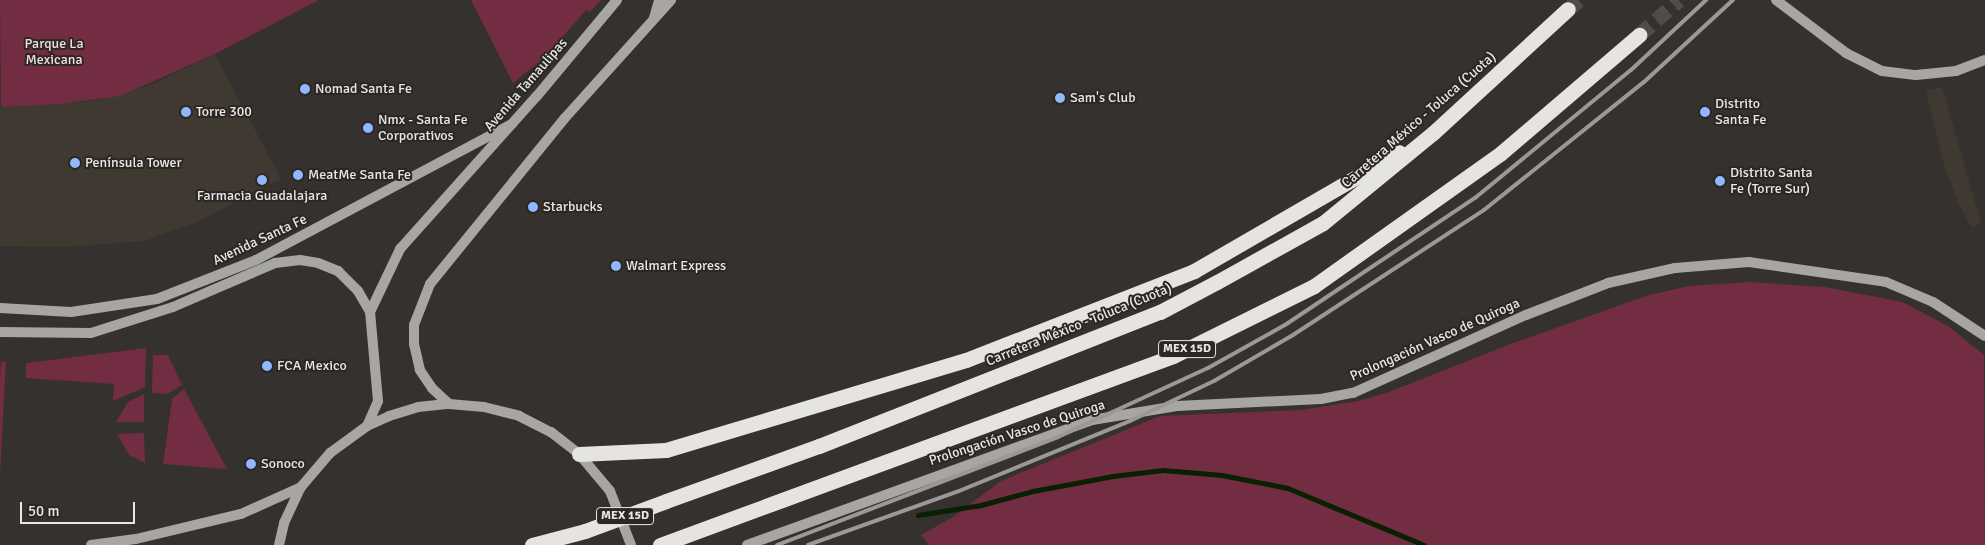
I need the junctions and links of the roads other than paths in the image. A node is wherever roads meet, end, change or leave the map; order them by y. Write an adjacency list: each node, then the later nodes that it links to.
1 (617, 0): 9 (street, Avenida Tamaulipas)
2 (659, 0): 6 (street)
3 (671, 0): 6 (street)
4 (1776, 0): 8 (street)
5 (1568, 9): 10 (highway, Carretera México - Toluca (Cuota) / MEX 15D)
6 (653, 21): 15 (street)
7 (1639, 35): 19 (highway, MEX 15D)
8 (1985, 60)
9 (512, 124): 11 (street, Avenida Santa Fe); 12 (street, Avenida Tamaulipas)
10 (1433, 133): 17 (highway); 22 (highway, Carretera México - Toluca (Cuota) / MEX 15D, bridge)
11 (0, 308)
12 (370, 312): 13 (street, Avenida Santa Fe); 16 (street)
13 (0, 332)
14 (1985, 336): 24 (street, Prolongación Vasco de Quiroga)
15 (449, 404): 16 (street); 17 (street)
16 (367, 426): 18 (street)
17 (579, 454): 23 (street)
18 (302, 487): 20 (street); 21 (street)
19 (664, 544)
20 (91, 545)
21 (279, 545)
22 (532, 545)
23 (631, 545)
24 (747, 545)

